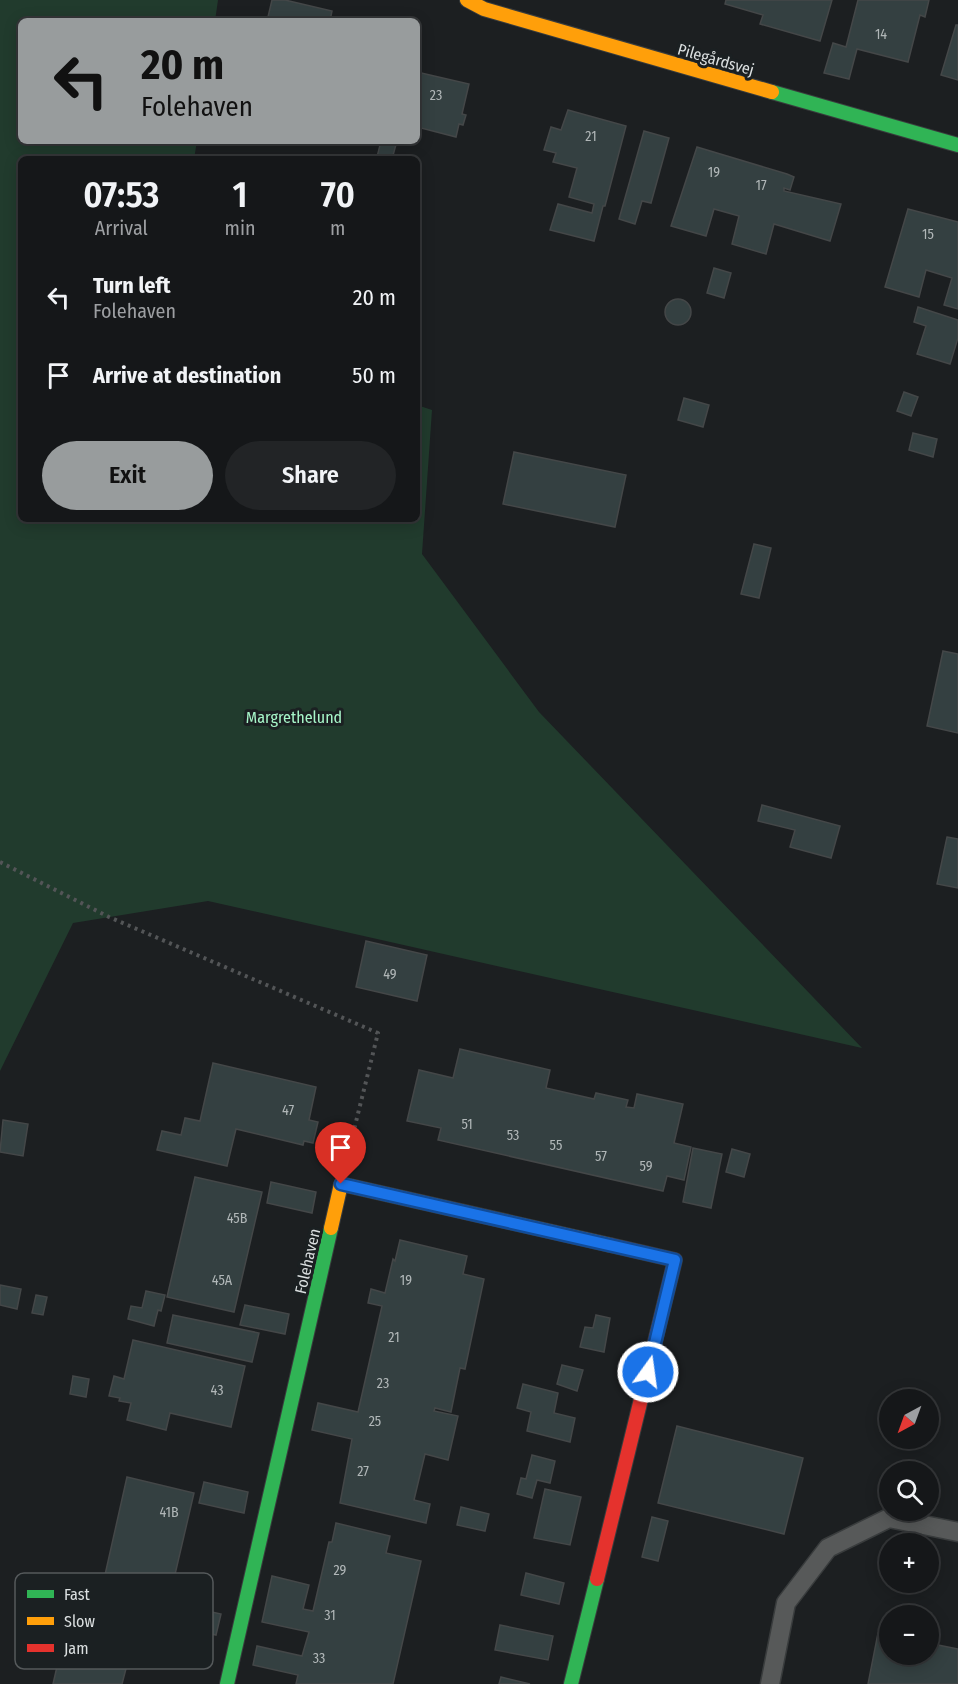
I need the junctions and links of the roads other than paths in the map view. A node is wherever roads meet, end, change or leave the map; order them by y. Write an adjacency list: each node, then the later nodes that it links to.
1 (467, 0): 2 (street, Pilegårdsvej)
2 (958, 145)
3 (958, 1532): 6 (lane)
4 (227, 1684): 5 (street, Folehaven)
5 (571, 1684)
6 (770, 1684)

